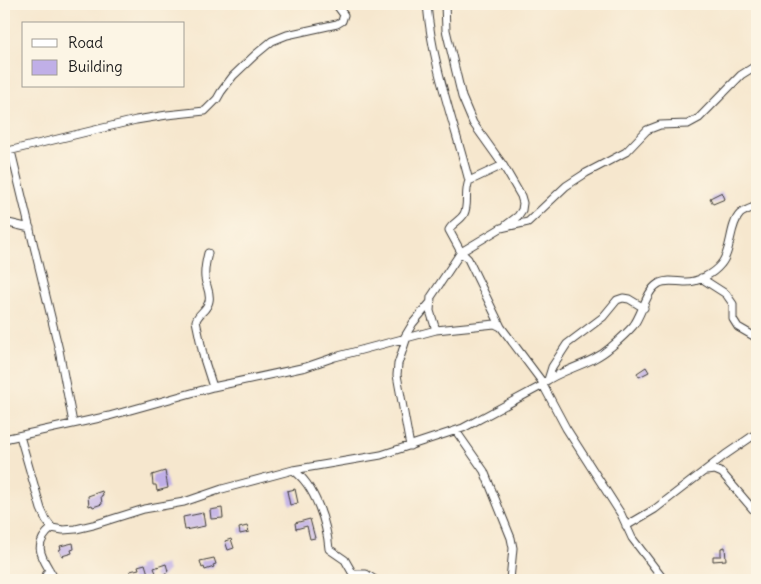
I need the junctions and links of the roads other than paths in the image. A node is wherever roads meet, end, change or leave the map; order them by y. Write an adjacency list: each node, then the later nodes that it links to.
1 (336, 4): 5 (street)
2 (427, 4): 7 (street)
3 (445, 4): 6 (street)
4 (757, 65): 11 (street)
5 (7, 152): 10 (street)
6 (503, 165): 7 (street); 11 (street)
7 (469, 181): 12 (street)
8 (757, 206): 14 (street)
9 (4, 222): 10 (street)
10 (30, 228): 23 (street)
11 (501, 228): 12 (street)
12 (461, 252): 15 (street); 17 (street)
13 (208, 253): 22 (street)
14 (701, 278): 16 (street); 20 (street)
15 (430, 303): 18 (street); 19 (street)
16 (644, 308): 21 (street); 21 (street)
17 (501, 327): 18 (street); 21 (street)
18 (436, 330): 19 (street)
19 (406, 338): 22 (street); 28 (street)
20 (757, 338)
21 (545, 383): 24 (street); 32 (street)
22 (213, 387): 23 (street)
23 (73, 423): 26 (street)
24 (456, 431): 28 (street); 38 (street)
25 (757, 433): 30 (street)
26 (20, 436): 27 (street); 33 (street)
27 (4, 439)
28 (410, 446): 29 (street)
29 (293, 470): 33 (street); 37 (street)
30 (705, 471): 31 (street); 32 (street)
31 (757, 514)
32 (626, 526): 39 (street)
33 (52, 528): 34 (street)
34 (49, 570): 35 (street); 36 (street)
35 (44, 580)
36 (55, 580)
37 (375, 580)
38 (510, 580)
39 (664, 580)

